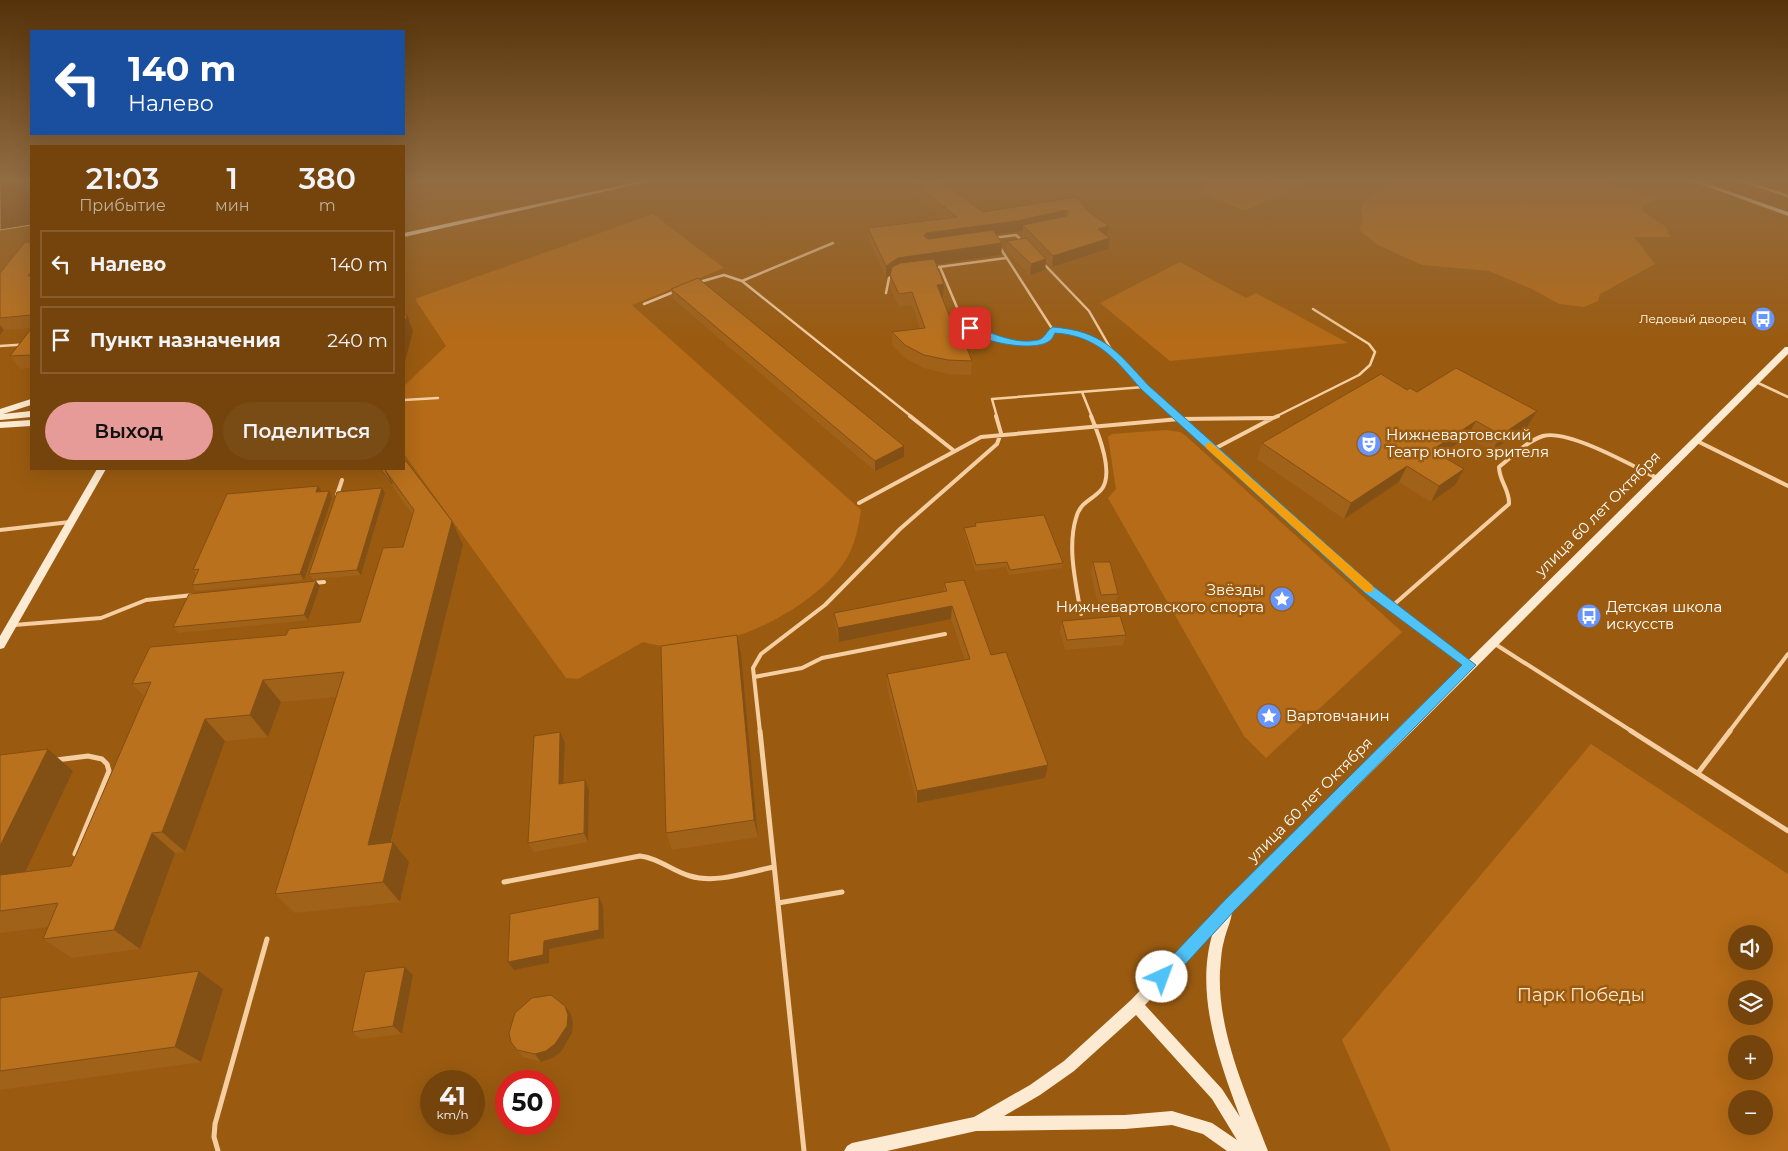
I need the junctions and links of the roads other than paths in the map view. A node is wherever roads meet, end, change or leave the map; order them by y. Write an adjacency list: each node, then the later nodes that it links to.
1 (1022, 234): 2 (lane)
2 (1016, 235): 3 (lane); 6 (lane)
3 (994, 238): 4 (lane); 8 (lane)
4 (984, 239)
5 (833, 244): 14 (lane)
6 (1018, 247)
7 (1009, 248): 8 (lane)
8 (1000, 249): 9 (lane)
9 (1006, 258): 11 (lane); 20 (lane)
10 (1038, 258): 24 (lane)
11 (940, 267): 12 (lane); 20 (lane)
12 (932, 268)
13 (898, 273): 17 (lane)
14 (742, 281): 15 (lane); 43 (lane)
15 (687, 287)
16 (678, 290): 18 (lane)
17 (886, 293)
18 (644, 304)
19 (1313, 309): 35 (lane)
20 (1053, 330): 24 (lane)
21 (30, 344): 22 (lane)
22 (0, 346)
23 (1788, 349): 25 (main road, улица 60 лет Октября)
24 (1112, 351): 26 (lane)
25 (1756, 382): 28 (lane); 41 (main road, улица 60 лет Октября)
26 (1144, 387): 27 (lane); 36 (lane)
27 (1082, 392): 39 (lane); 40 (lane)
28 (1788, 397)
29 (438, 398): 30 (lane)
30 (405, 400)
31 (30, 402): 32 (main road)
32 (0, 412)
33 (30, 414): 34 (main road)
34 (0, 417)
35 (1274, 418): 36 (lane); 42 (lane)
36 (1180, 419): 39 (lane); 42 (lane)
37 (30, 423): 38 (main road)
38 (0, 426)
39 (1095, 426): 40 (lane); 58 (lane)
40 (1001, 433): 43 (lane); 65 (lane)
41 (1697, 441): 46 (main road, улица 60 лет Октября); 48 (lane)
42 (1214, 449): 57 (lane)
43 (953, 450): 51 (lane)
44 (93, 470): 49 (main road)
45 (100, 470): 49 (main road)
46 (1659, 479): 57 (lane); 61 (main road, улица 60 лет Октября)
47 (342, 480): 50 (lane)
48 (1788, 486)
49 (89, 491): 52 (main road)
50 (336, 499)
51 (858, 503)
52 (72, 521): 53 (lane); 59 (main road)
53 (0, 530)
54 (324, 582): 55 (lane)
55 (307, 584)
56 (201, 594): 59 (lane)
57 (1391, 607): 64 (lane)
58 (1082, 614)
59 (12, 625): 62 (main road)
60 (946, 634): 65 (lane)
61 (1492, 643): 64 (main road, улица 60 лет Октября); 67 (lane)
62 (0, 645)
63 (1788, 654): 67 (lane)
64 (1470, 665): 74 (main road, улица 60 лет Октября)
65 (754, 677): 70 (lane)
66 (46, 761): 69 (lane)
67 (1698, 773): 68 (lane)
68 (1788, 830)
69 (75, 854)
70 (774, 867): 71 (lane); 73 (lane)
71 (504, 882)
72 (842, 892): 73 (lane)
73 (778, 903): 79 (lane)
74 (1230, 905): 76 (main road, улица 60 лет Октября); 83 (main road)
75 (266, 939): 78 (lane)
76 (1136, 1005): 77 (main road, улица 60 лет Октября); 82 (main road)
77 (976, 1124): 80 (main road, улица 60 лет Октября); 81 (main road)
78 (218, 1151)
79 (804, 1151)
80 (852, 1151)
81 (1240, 1151)
82 (1252, 1151)
83 (1260, 1151)

